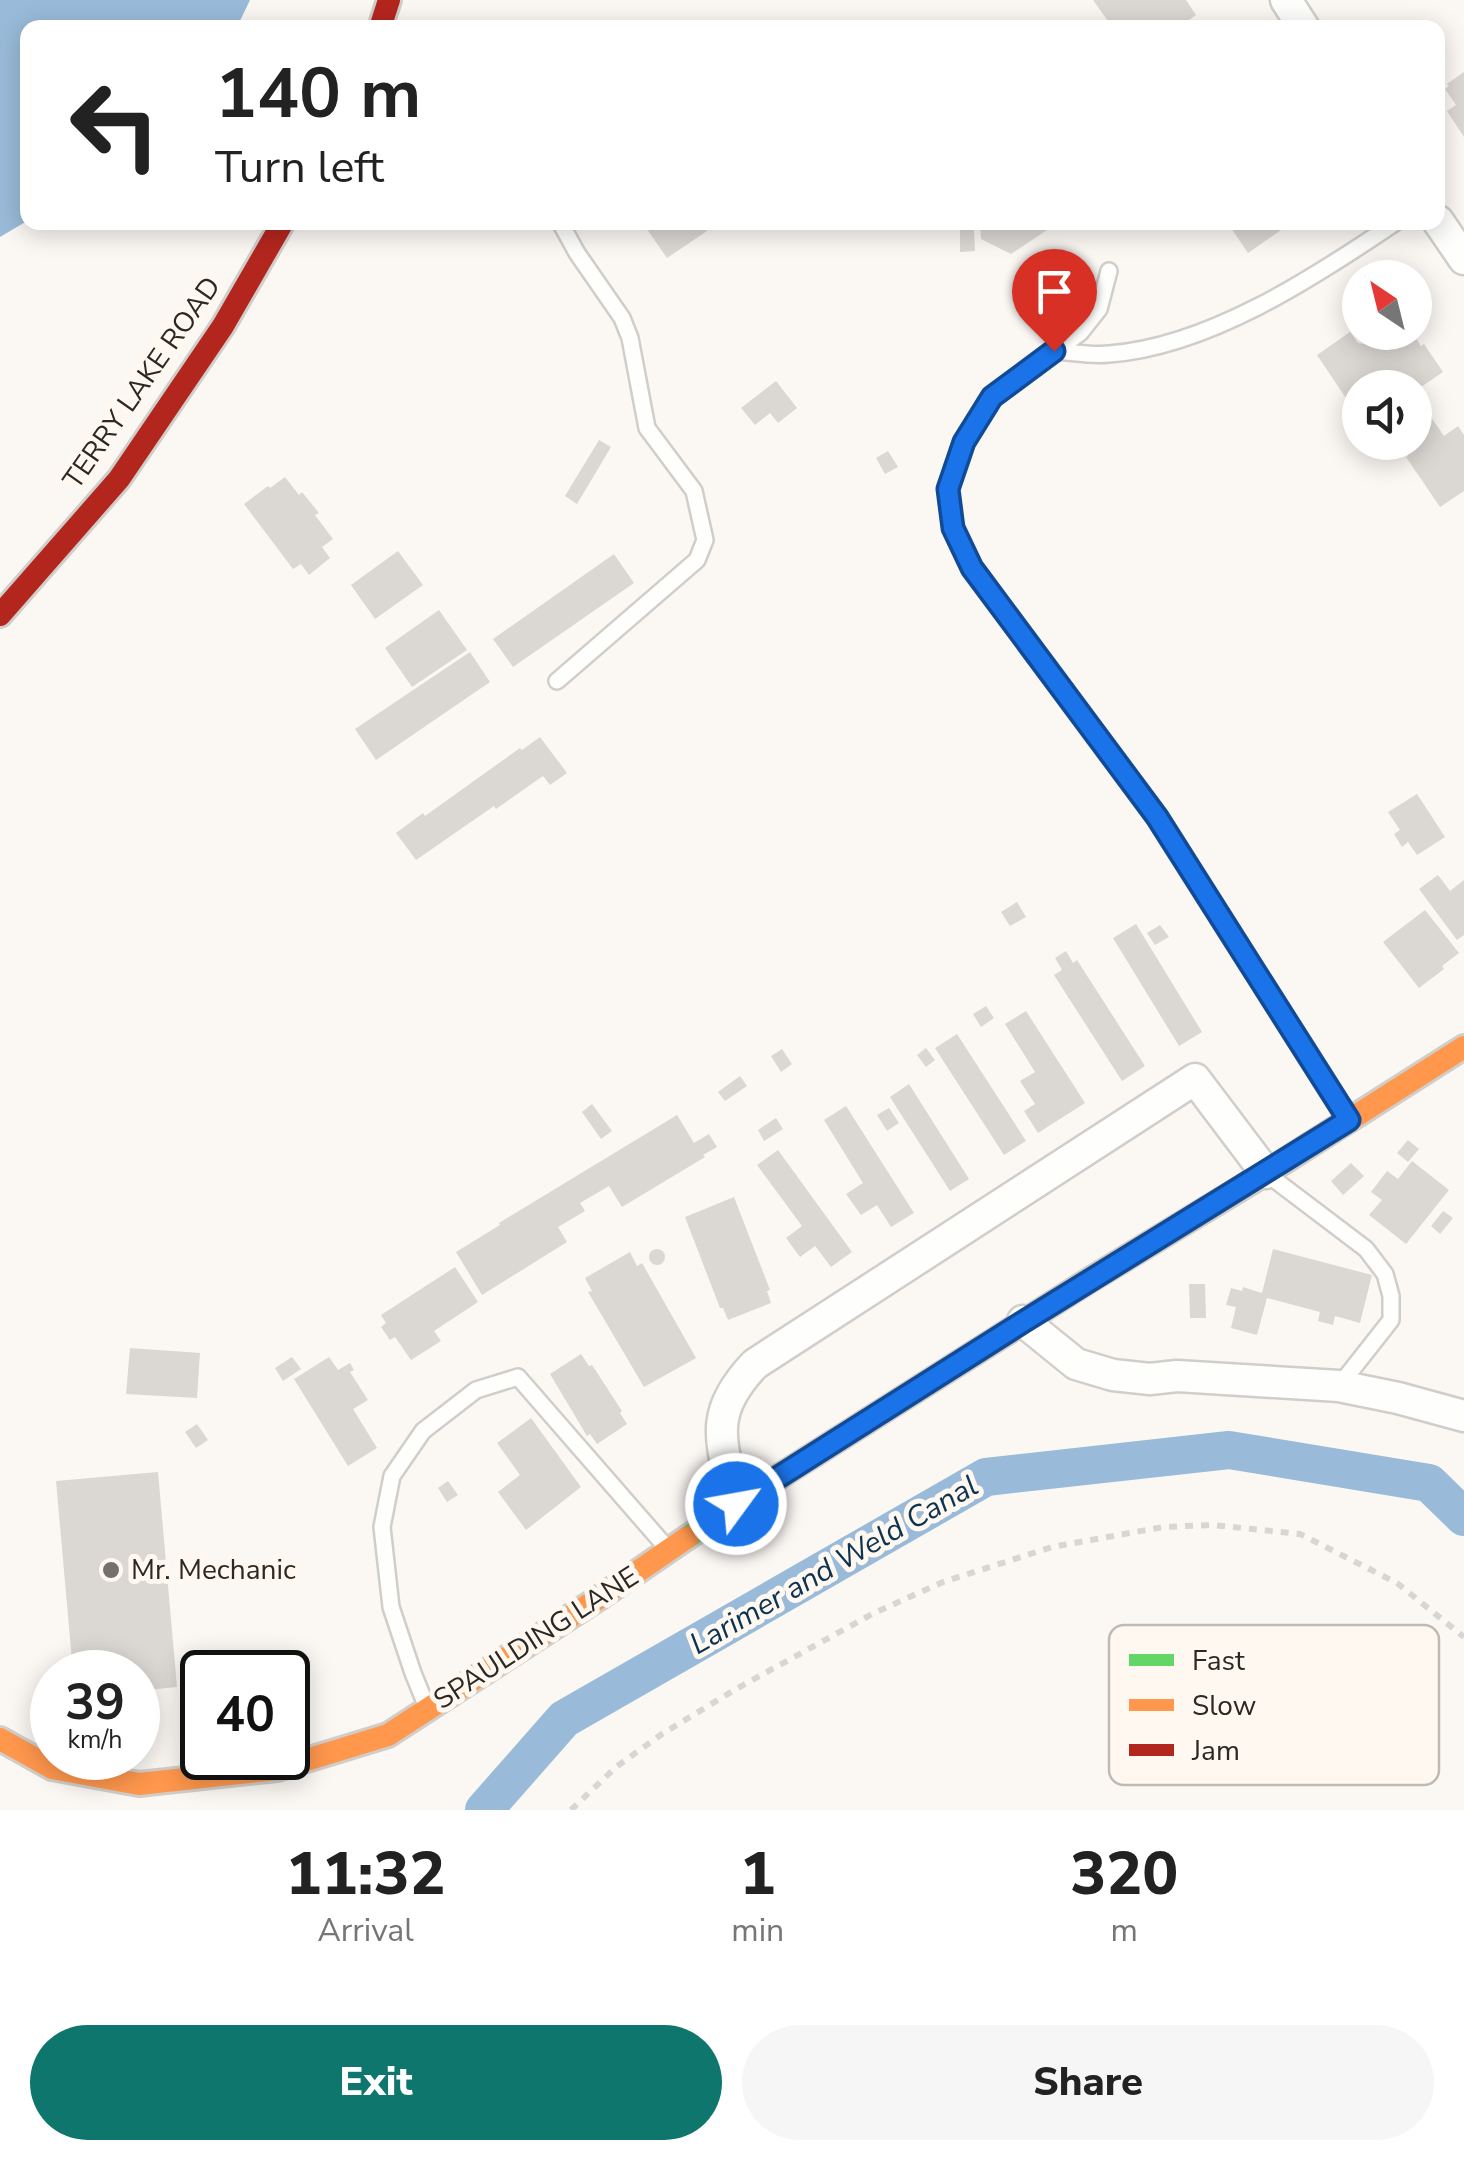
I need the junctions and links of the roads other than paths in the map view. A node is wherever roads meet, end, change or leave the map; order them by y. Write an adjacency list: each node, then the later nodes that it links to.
1 (278, 230): 8 (street, TERRY LAKE ROAD)
2 (564, 230): 9 (lane)
3 (1384, 230): 7 (lane)
4 (1444, 230): 5 (street)
5 (1464, 260)
6 (1109, 271): 7 (lane)
7 (1054, 351): 11 (lane)
8 (0, 615)
9 (557, 681)
10 (1464, 1047): 11 (street, SPAULDING LANE)
11 (1349, 1120): 12 (street, SPAULDING LANE)
12 (1266, 1173): 13 (street, SPAULDING LANE); 14 (lane); 16 (street)
13 (1023, 1322): 14 (street); 16 (street, SPAULDING LANE)
14 (1340, 1386): 15 (street)
15 (1464, 1416)
16 (736, 1504): 17 (street, SPAULDING LANE)
17 (668, 1550): 18 (street, SPAULDING LANE); 18 (lane)
18 (428, 1710): 19 (street, SPAULDING LANE)
19 (0, 1738)

